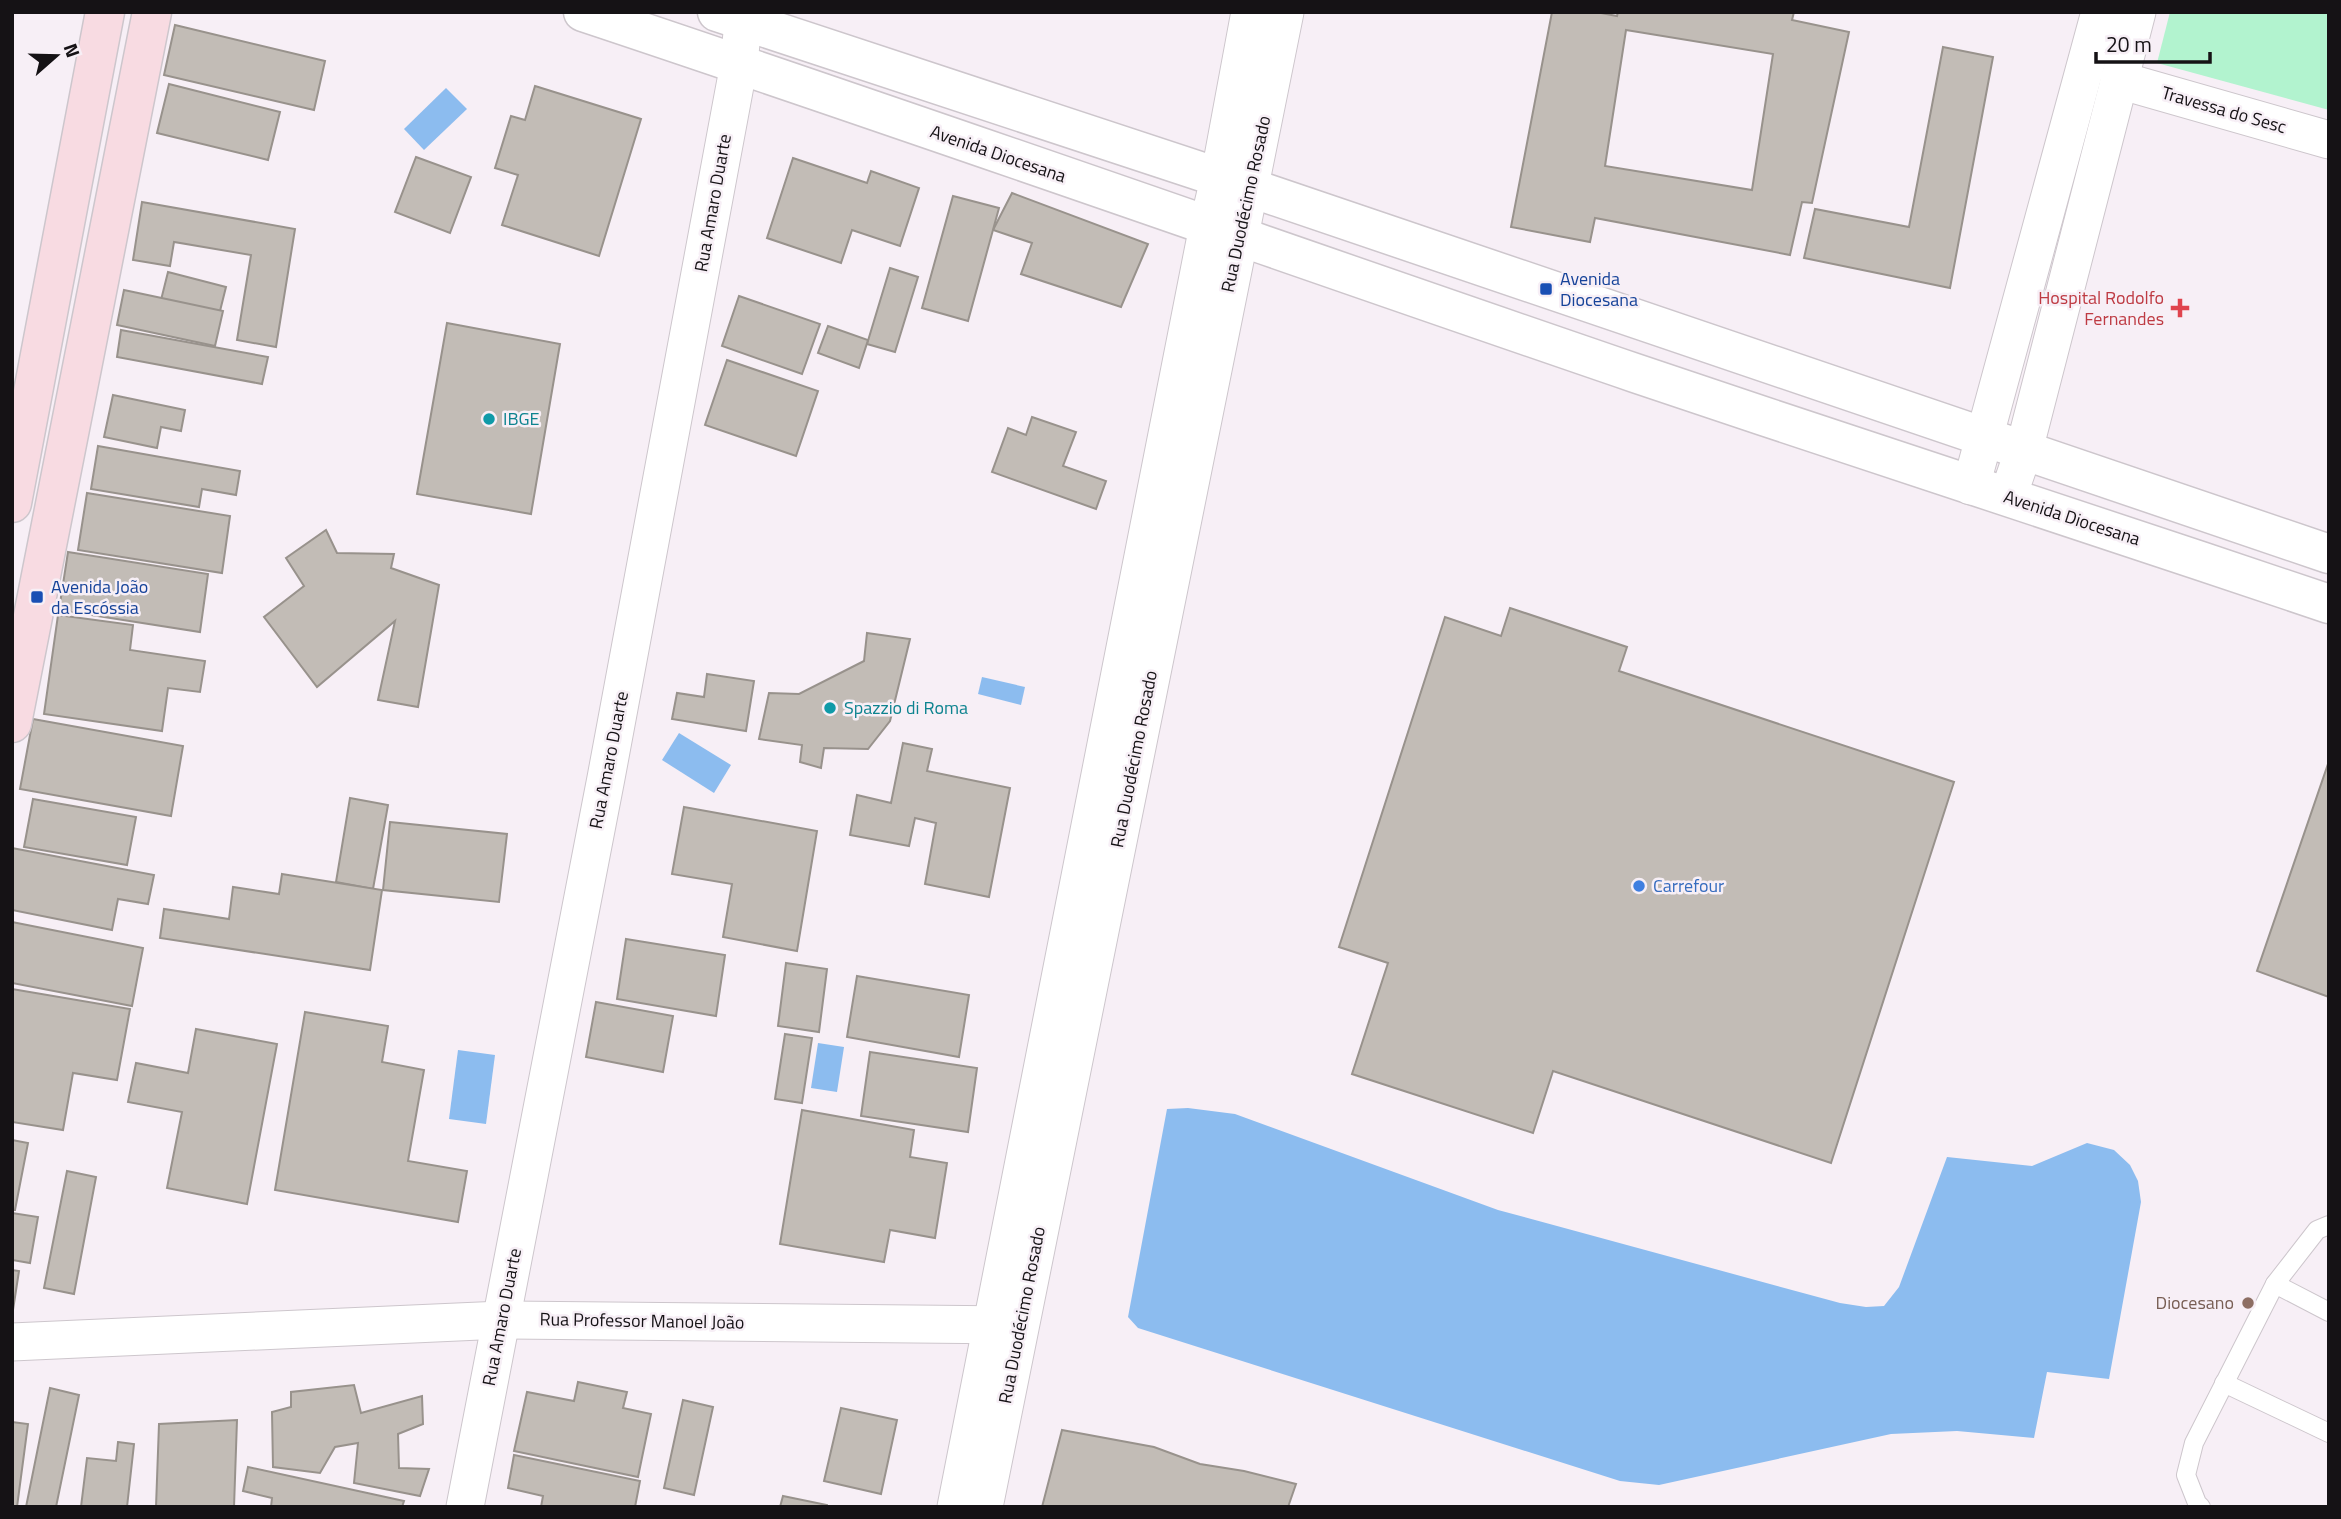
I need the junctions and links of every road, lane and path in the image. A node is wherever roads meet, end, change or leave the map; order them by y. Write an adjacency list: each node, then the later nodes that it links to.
1 (105, 12): 18 (main road)
2 (152, 12): 21 (main road)
3 (583, 12): 9 (street, Avenida Diocesana)
4 (1250, 12): 12 (street, Rua Duodécimo Rosado)
5 (1285, 12): 12 (street, Rua Duodécimo Rosado)
6 (2100, 12): 14 (street)
7 (2137, 12): 10 (street)
8 (735, 15): 9 (street, Rua Amaro Duarte); 12 (street)
9 (738, 64): 13 (street, Avenida Diocesana); 25 (street, Rua Amaro Duarte)
10 (2119, 80): 11 (street, Travessa do Sesc); 15 (street)
11 (2329, 140)
12 (1235, 183): 13 (street, Rua Duodécimo Rosado); 14 (street)
13 (1224, 231): 16 (street, Avenida Diocesana); 26 (street, Rua Duodécimo Rosado)
14 (1985, 438): 15 (street); 16 (street)
15 (2024, 450): 17 (street); 19 (street)
16 (1971, 486): 17 (street, Avenida Diocesana)
17 (2008, 496): 20 (street, Avenida Diocesana)
18 (12, 503)
19 (2329, 554)
20 (2329, 604)
21 (12, 723)
22 (2329, 1225): 23 (lane)
23 (2275, 1284): 24 (lane); 28 (lane)
24 (2329, 1312)
25 (502, 1320): 26 (street, Rua Professor Manoel João); 27 (street, Rua Professor Manoel João); 30 (street, Rua Amaro Duarte)
26 (1007, 1325): 31 (street, Rua Duodécimo Rosado); 32 (street, Rua Duodécimo Rosado)
27 (12, 1342)
28 (2224, 1383): 29 (lane); 33 (lane)
29 (2329, 1433)
30 (465, 1507)
31 (956, 1507)
32 (984, 1507)
33 (2201, 1507)

